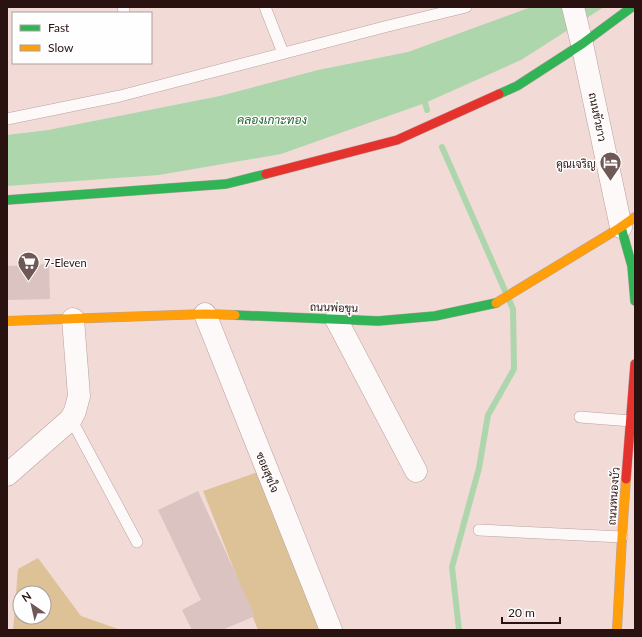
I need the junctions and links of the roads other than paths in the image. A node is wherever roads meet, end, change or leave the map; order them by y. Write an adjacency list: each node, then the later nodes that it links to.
1 (265, 7): 6 (lane)
2 (466, 7): 6 (lane)
3 (573, 7): 5 (street, ถนนขัวยาว)
4 (632, 7): 5 (street)
5 (582, 44): 8 (street); 9 (street, ถนนขัวยาว)
6 (283, 54): 7 (lane)
7 (7, 119)
8 (7, 200)
9 (628, 222): 10 (street); 13 (street, ถนนพ่อขุน)
10 (635, 301)
11 (205, 314): 12 (street, ถนนพ่อขุน); 13 (street, ถนนพ่อขุน); 24 (street, ซอยสุขใจ)
12 (73, 319): 14 (street, ถนนพ่อขุน); 17 (street)
13 (336, 319): 19 (street)
14 (7, 321)
15 (635, 364): 18 (street, ถนนหนองบัว)
16 (580, 417): 18 (lane)
17 (71, 419): 20 (street); 23 (lane)
18 (631, 421): 22 (street, ถนนหนองบัว)
19 (416, 471)
20 (7, 476)
21 (479, 530): 22 (lane)
22 (622, 538): 25 (street, ถนนหนองบัว)
23 (137, 542)
24 (330, 630)
25 (617, 630)

